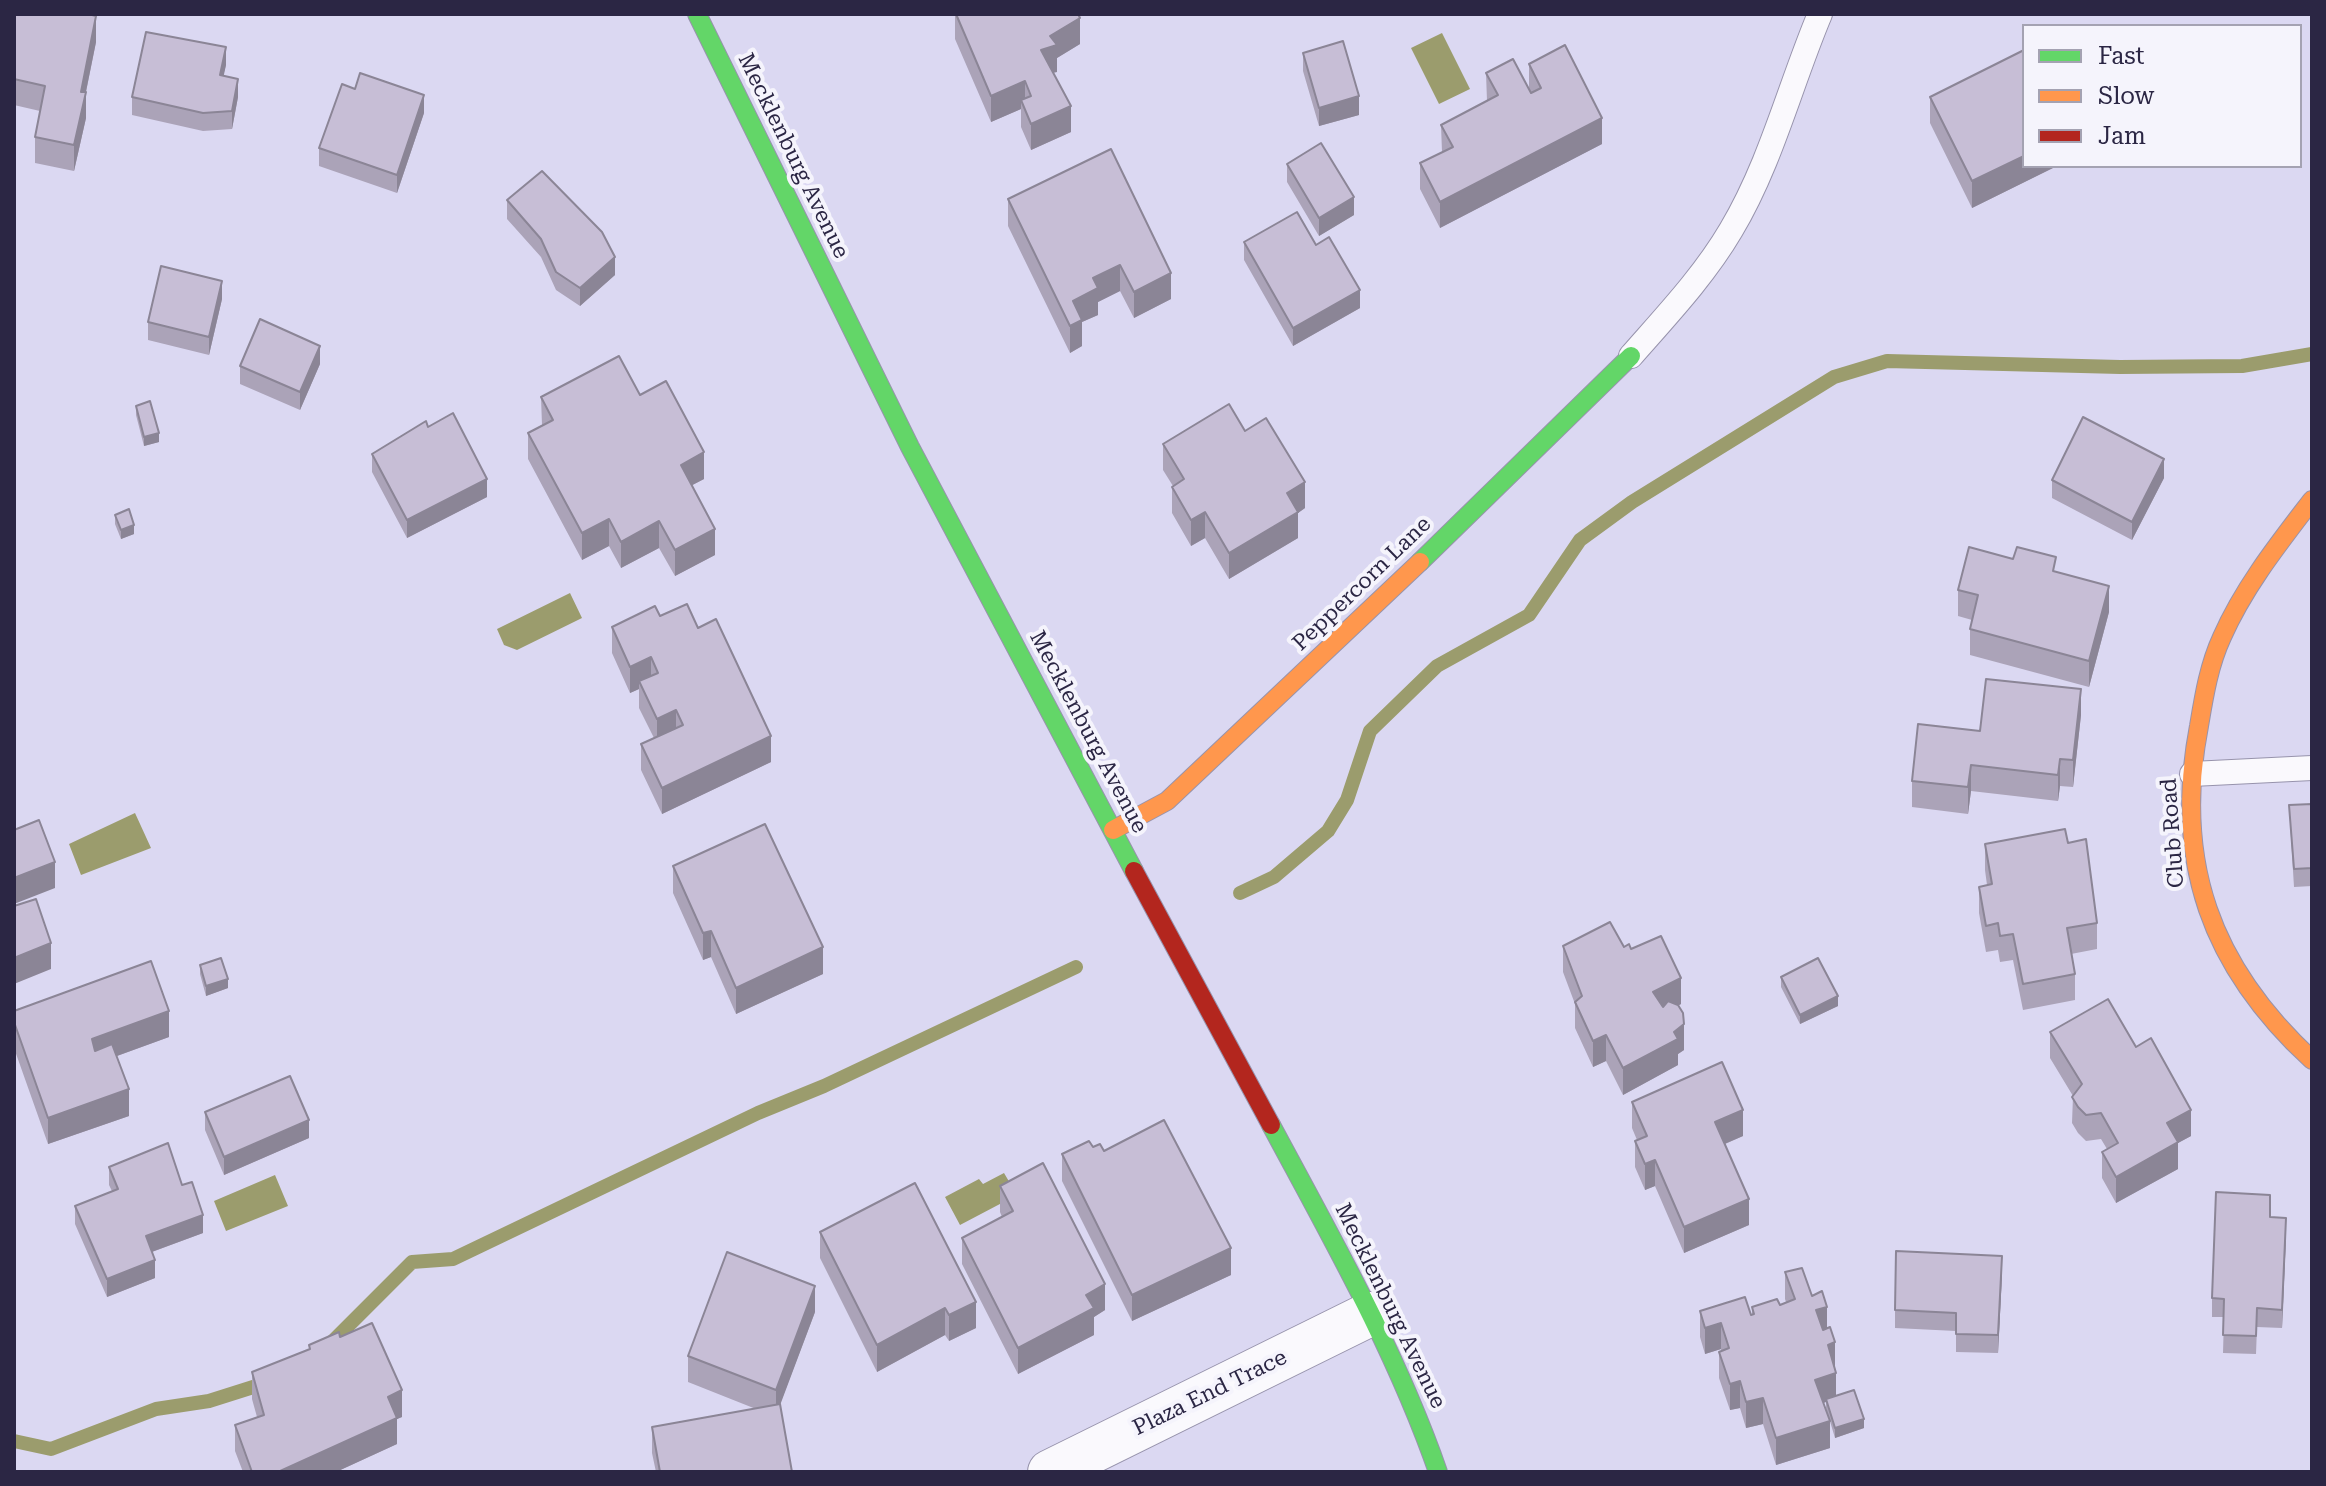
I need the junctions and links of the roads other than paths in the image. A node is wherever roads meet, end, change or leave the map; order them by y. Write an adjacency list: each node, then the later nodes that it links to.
1 (697, 14): 7 (street, Mecklenburg Avenue)
2 (1820, 14): 3 (lane)
3 (1631, 356): 7 (street, Peppercorn Lane)
4 (2312, 500): 6 (street, Club Road)
5 (2312, 768): 6 (lane)
6 (2192, 774): 8 (street, Club Road)
7 (1113, 830): 9 (street, Mecklenburg Avenue)
8 (2312, 1060)
9 (1370, 1314): 10 (street, Plaza End Trace); 11 (street, Mecklenburg Avenue)
10 (1050, 1472)
11 (1438, 1472)

